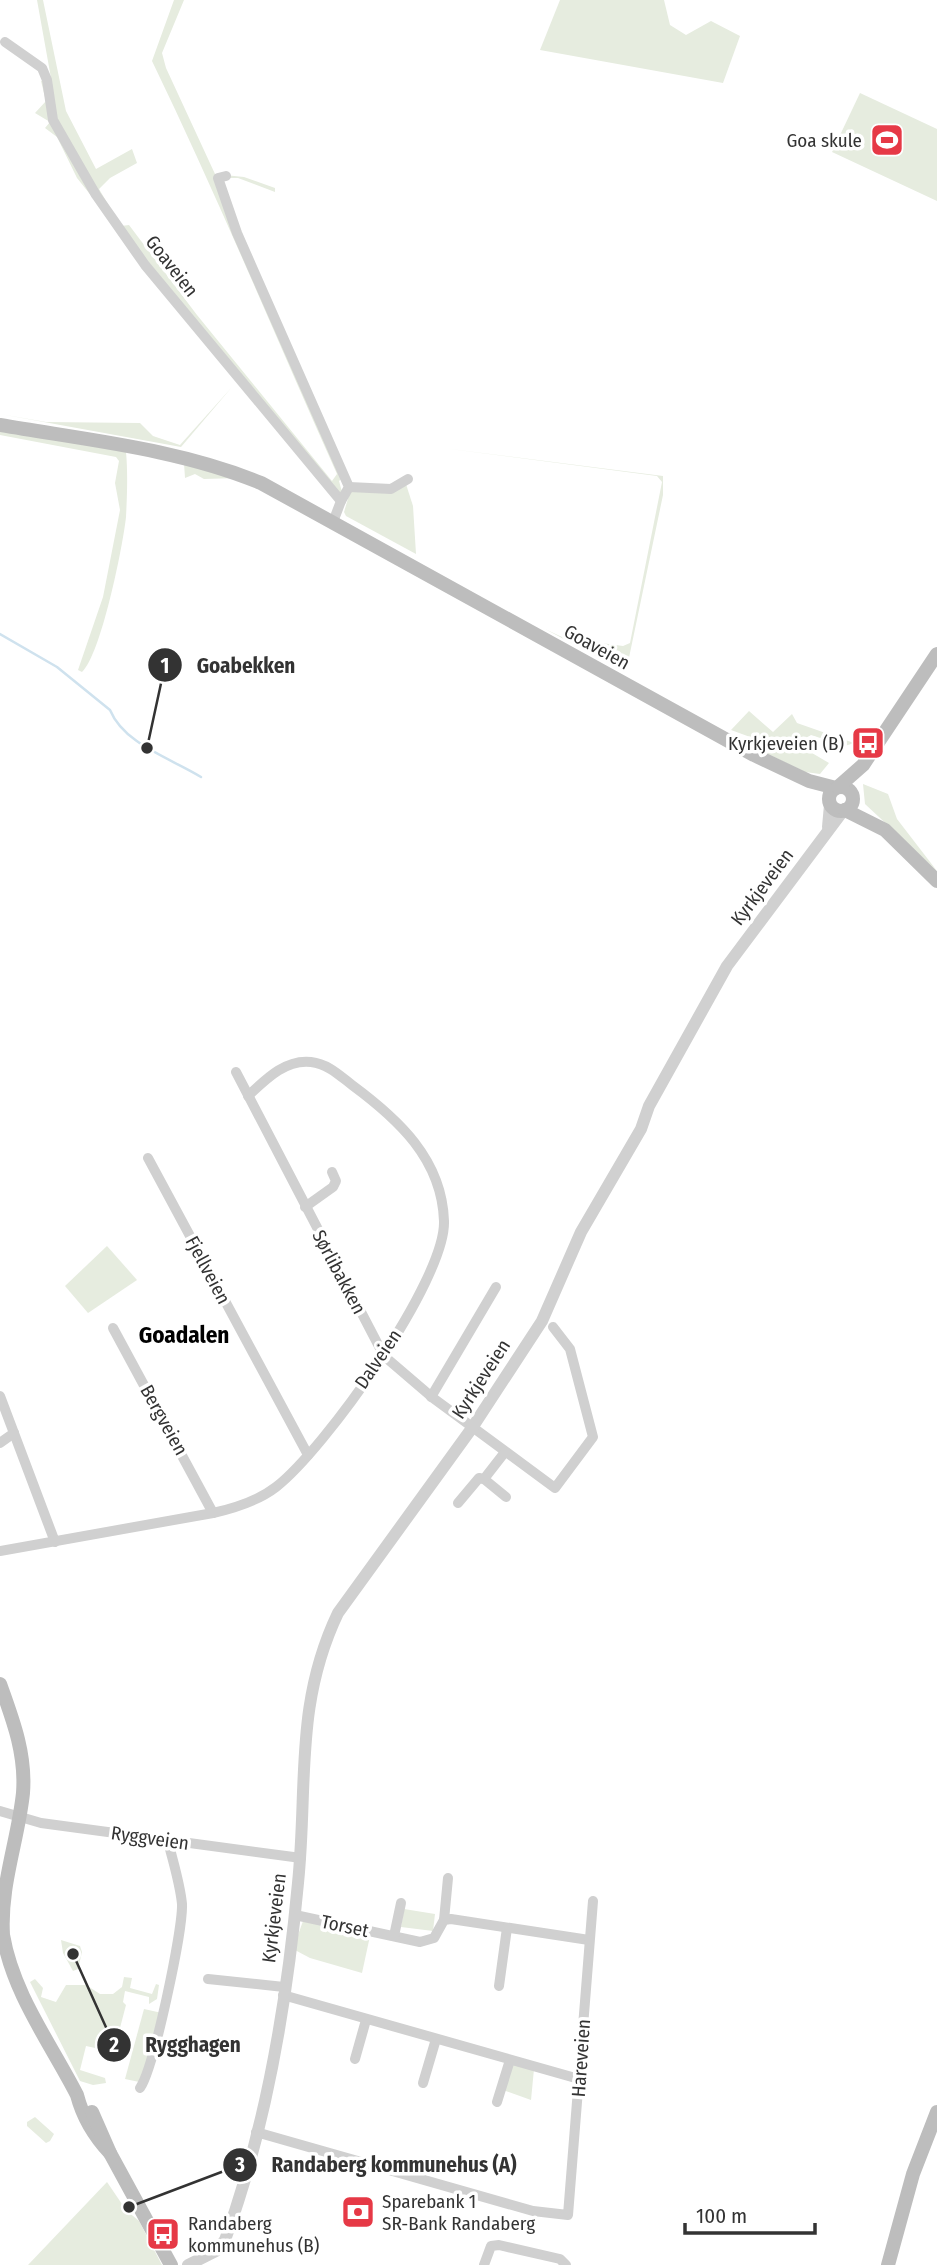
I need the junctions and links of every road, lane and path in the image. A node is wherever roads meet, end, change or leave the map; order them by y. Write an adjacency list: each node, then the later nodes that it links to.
1 (5, 42): 6 (street, Goaveien)
2 (226, 176): 5 (street)
3 (0, 425): 7 (main road, Goaveien)
4 (408, 479): 5 (street)
5 (349, 487): 6 (street)
6 (341, 501): 7 (street)
7 (333, 522): 11 (main road, Goaveien)
8 (937, 654): 9 (main road, Kyrkjeveien)
9 (863, 765): 10 (main road, Kyrkjeveien); 11 (main road, Kyrkjeveien)
10 (853, 796): 11 (main road, Goaveien); 12 (main road, Goaveien)
11 (837, 800): 12 (main road, Goaveien); 25 (street, Kyrkjeveien)
12 (876, 823): 13 (main road, Goaveien)
13 (937, 881)
14 (236, 1072): 15 (street, Sørlibakken)
15 (248, 1096): 18 (street, Sørlibakken); 22 (street, Dalveien)
16 (148, 1158): 29 (street, Fjellveien)
17 (332, 1172): 18 (street, Sørlibakken)
18 (305, 1207): 22 (street, Sørlibakken)
19 (496, 1287): 24 (street)
20 (552, 1327): 28 (street, Sørlibakken)
21 (113, 1328): 33 (street, Bergveien)
22 (384, 1356): 24 (street, Sørlibakken); 29 (street, Dalveien)
23 (0, 1396): 26 (street)
24 (431, 1397): 25 (street, Sørlibakken)
25 (472, 1428): 28 (street, Sørlibakken); 40 (street, Kyrkjeveien)
26 (14, 1433): 27 (street); 34 (street)
27 (0, 1443)
28 (505, 1452): 30 (street)
29 (308, 1455): 33 (street, Dalveien)
30 (484, 1479): 31 (street); 32 (street)
31 (506, 1497)
32 (458, 1503)
33 (213, 1513): 34 (street, Dalveien)
34 (55, 1542): 35 (street, Dalveien)
35 (0, 1551)
36 (0, 1684): 38 (main road)
37 (0, 1811): 38 (street, Ryggveien)
38 (18, 1818): 39 (street, Ryggveien); 62 (main road)
39 (168, 1841): 40 (street, Ryggveien); 58 (street)
40 (301, 1858): 44 (street, Kyrkjeveien)
41 (448, 1878): 45 (street)
42 (593, 1901): 48 (street, Hareveien)
43 (401, 1903): 47 (street, Torset)
44 (295, 1915): 47 (street, Torset); 51 (street, Kyrkjeveien)
45 (444, 1920): 46 (street); 47 (street, Torset)
46 (507, 1928): 48 (street); 50 (street)
47 (394, 1936)
48 (589, 1940): 56 (street, Hareveien)
49 (208, 1979): 51 (street, Kyrkjeveien)
50 (499, 1986)
51 (283, 1991): 52 (street); 61 (street, Kyrkjeveien)
52 (366, 2020): 53 (street); 54 (street)
53 (436, 2039): 55 (street); 57 (street)
54 (355, 2059)
55 (510, 2060): 56 (street); 59 (street)
56 (579, 2079): 61 (street, Hareveien)
57 (423, 2082)
58 (140, 2088)
59 (497, 2102)
60 (937, 2112): 66 (main road)
61 (256, 2132): 63 (street, Kyrkjeveien)
62 (171, 2265)
63 (188, 2265)
64 (484, 2265): 65 (street)
65 (566, 2265)
66 (888, 2265)

